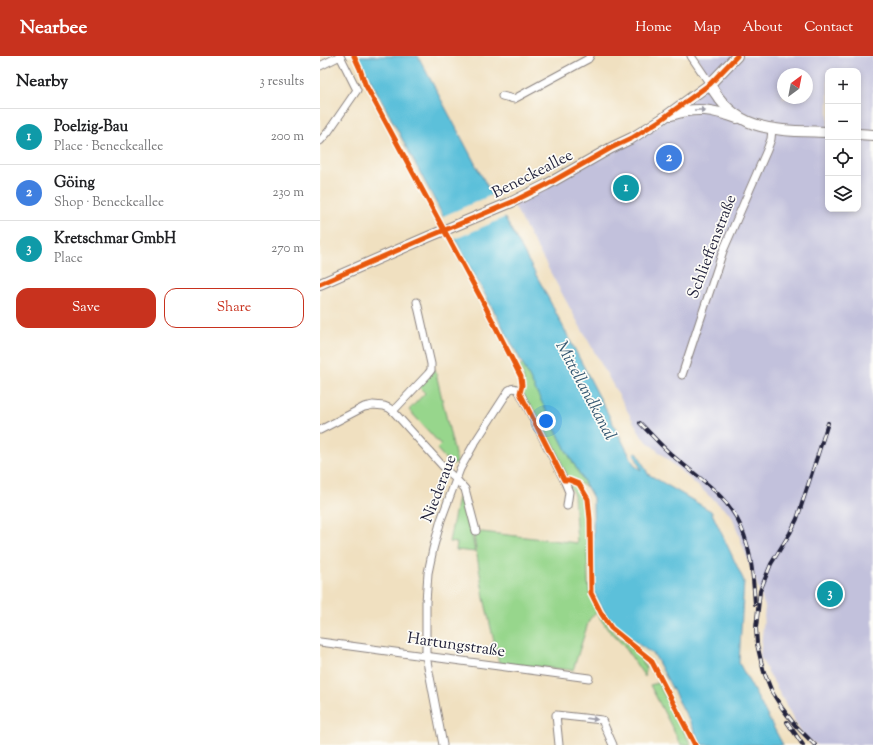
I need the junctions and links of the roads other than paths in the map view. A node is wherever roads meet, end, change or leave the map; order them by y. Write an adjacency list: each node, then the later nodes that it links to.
1 (590, 56): 6 (street)
2 (691, 56): 5 (street)
3 (737, 56): 5 (street, Beneckeallee)
4 (320, 66): 13 (street)
5 (710, 84): 7 (street, Beneckeallee); 8 (street)
6 (502, 96)
7 (662, 119): 8 (street, Beneckeallee, one-way to 8); 14 (street, Beneckeallee)
8 (746, 121): 9 (street, Beneckeallee)
9 (772, 129): 10 (street, Beneckeallee); 16 (street, Schlieffenstraße)
10 (825, 132)
11 (861, 134): 12 (street)
12 (873, 135)
13 (320, 142)
14 (320, 284)
15 (417, 302): 17 (street)
16 (682, 376)
17 (393, 411): 18 (street); 19 (street)
18 (320, 430)
19 (456, 479): 20 (street, Niederaue); 21 (street); 23 (street, Niederaue)
20 (567, 506)
21 (476, 531)
22 (320, 642): 23 (street, Hartungstraße)
23 (426, 656): 24 (street, Hartungstraße); 25 (street, Niederaue)
24 (589, 678)
25 (443, 745)
26 (559, 745): 27 (street, one-way to 27)
27 (613, 745)

